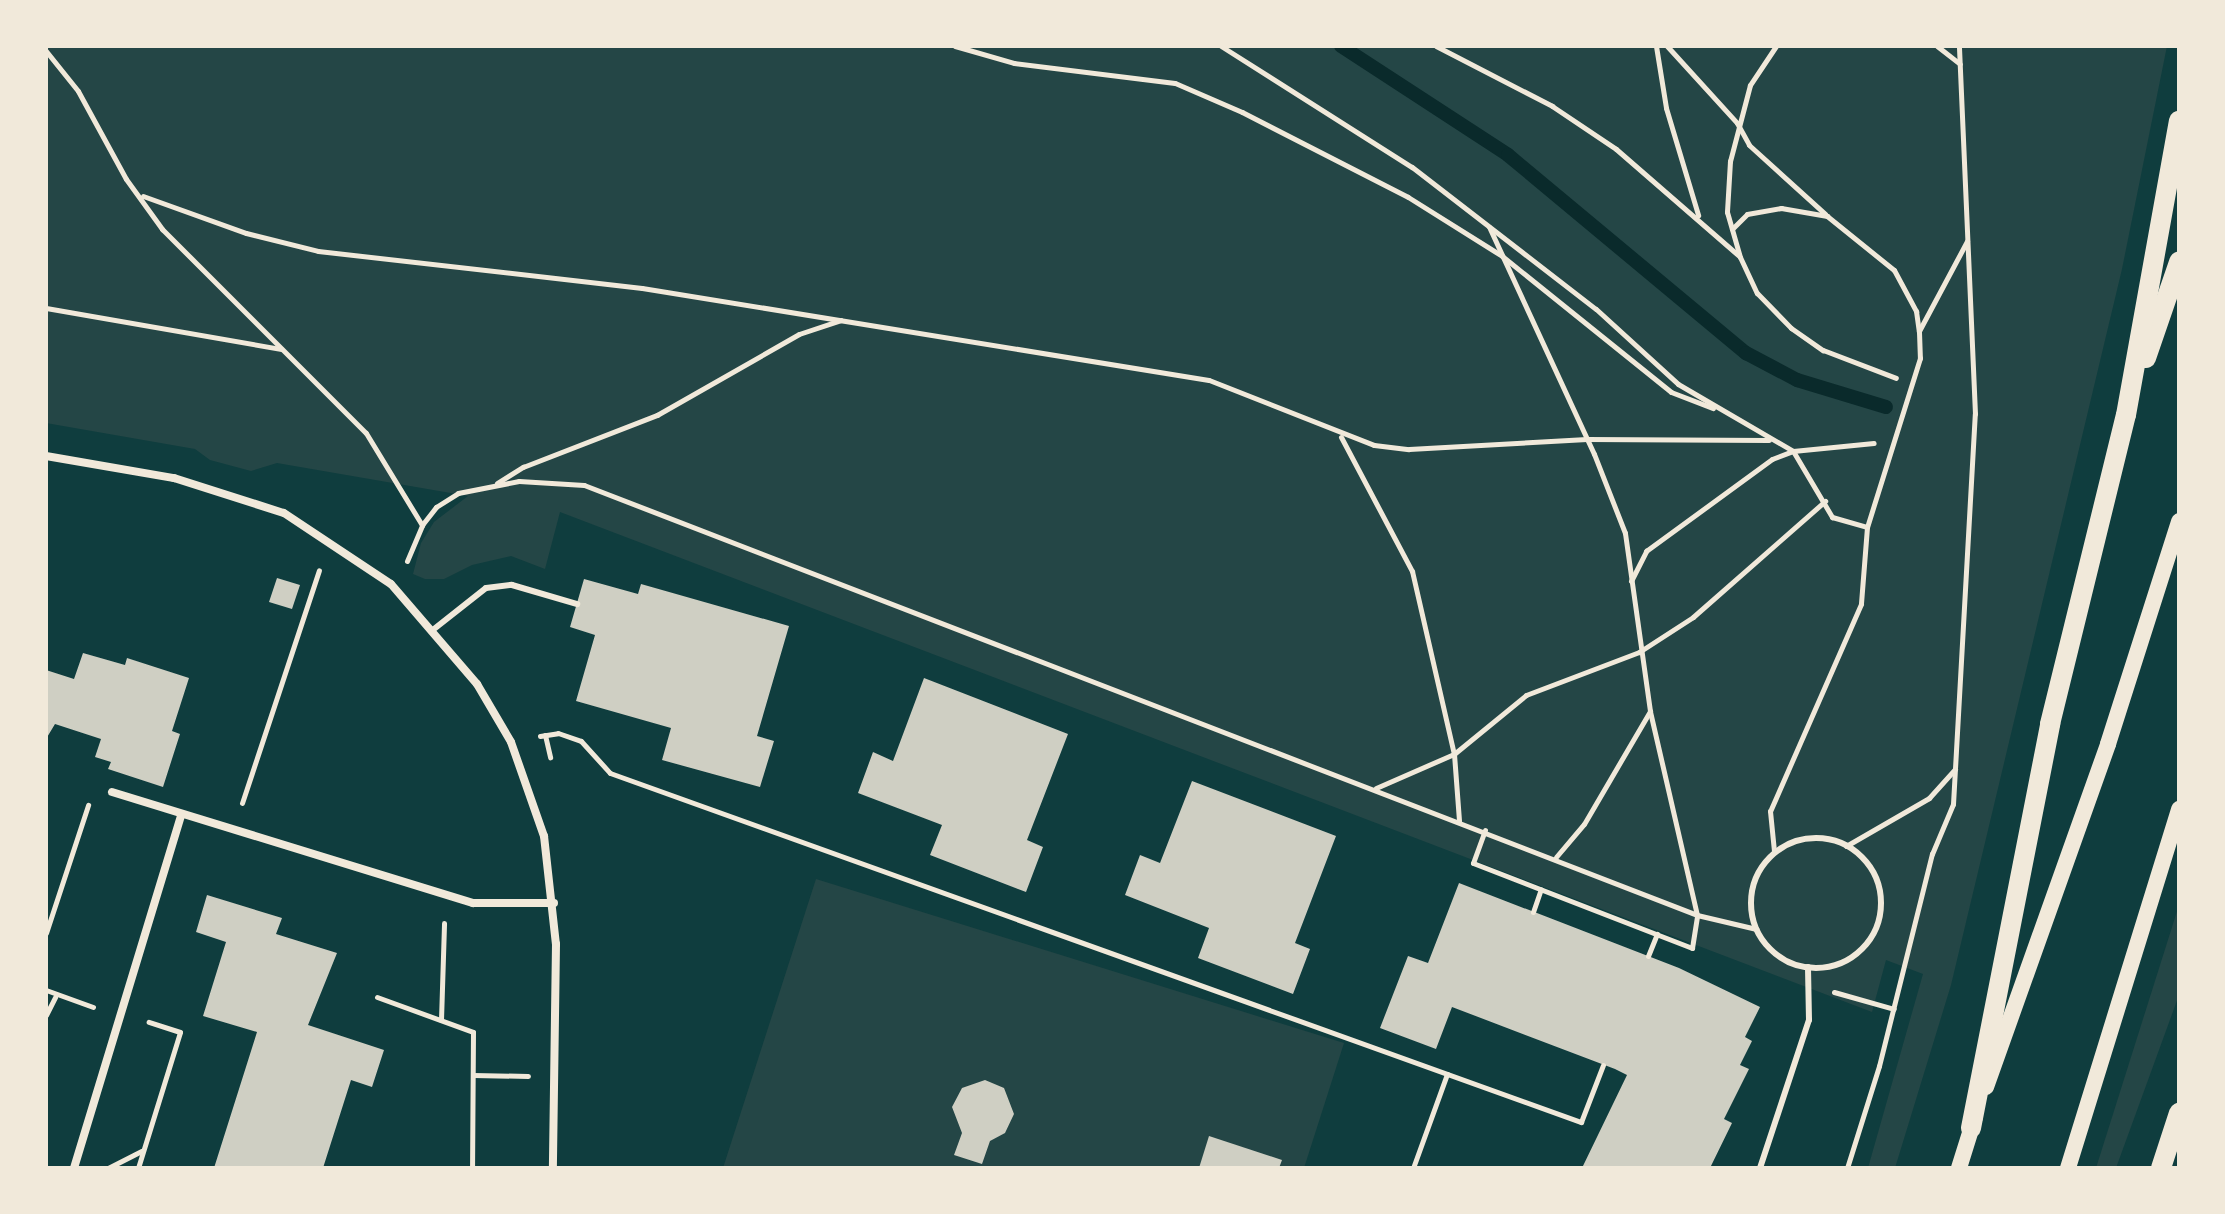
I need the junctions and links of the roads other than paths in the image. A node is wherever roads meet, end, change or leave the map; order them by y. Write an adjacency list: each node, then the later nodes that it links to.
1 (2179, 121): 3 (main road)
2 (2179, 262): 3 (main road)
3 (2126, 415): 14 (main road)
4 (46, 456): 7 (street)
5 (2179, 521): 14 (main road)
6 (577, 604): 7 (lane)
7 (434, 629): 11 (street)
8 (112, 792): 10 (street)
9 (2179, 809): 20 (main road)
10 (181, 816): 11 (street); 16 (street)
11 (554, 903): 17 (street)
12 (1808, 967): 12 (lane); 18 (lane)
13 (2179, 1113): 21 (main road)
14 (1971, 1128): 19 (main road)
15 (2179, 1160): 22 (main road)
16 (74, 1168)
17 (553, 1168)
18 (1760, 1168)
19 (1959, 1168)
20 (2068, 1168)
21 (2161, 1168)
22 (2175, 1168)

